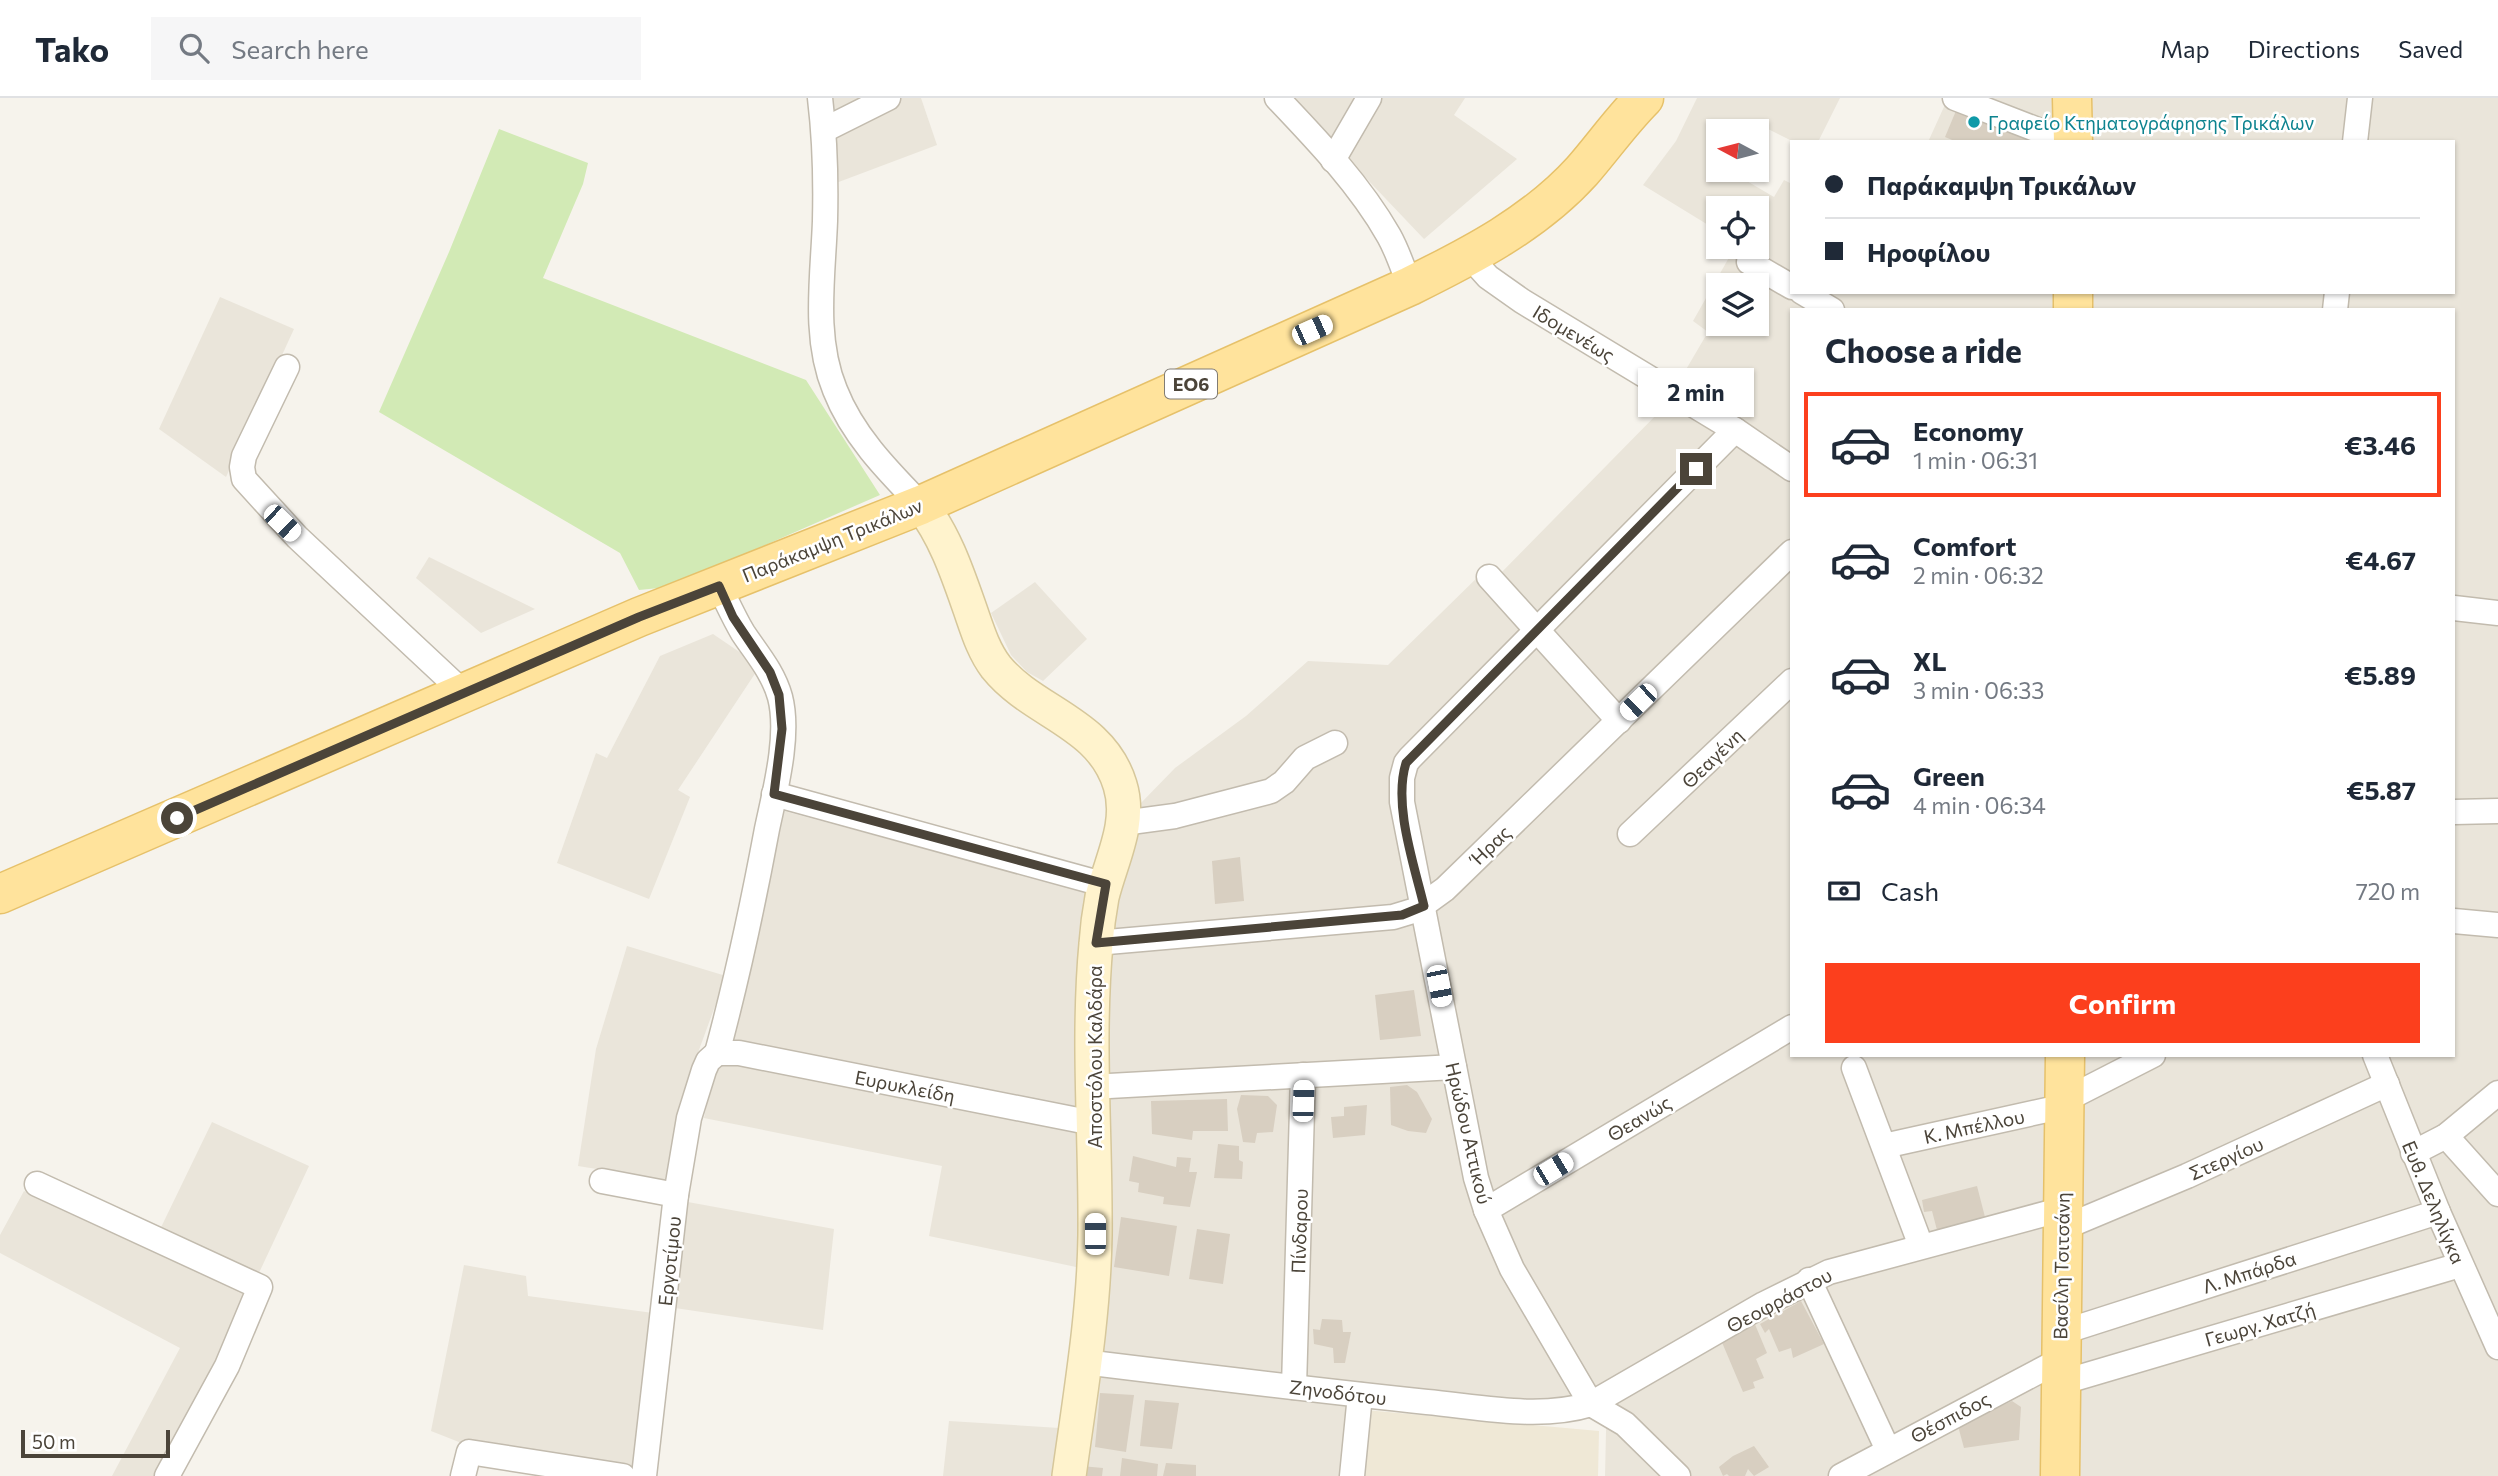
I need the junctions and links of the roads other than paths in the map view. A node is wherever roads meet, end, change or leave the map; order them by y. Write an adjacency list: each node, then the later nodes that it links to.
1 (820, 98): 9 (street)
2 (888, 98): 9 (street)
3 (1277, 98): 13 (street)
4 (1369, 98): 13 (street)
5 (1955, 98): 10 (street)
6 (2072, 98): 11 (main road)
7 (2360, 98): 12 (street)
8 (1633, 105): 14 (main road, Παράκαμψη Τρικάλων / ΕΟ6)
9 (824, 130): 23 (street)
10 (2066, 140)
11 (2071, 140)
12 (2355, 140)
13 (1333, 160): 16 (street)
14 (1470, 257): 16 (main road, Παράκαμψη Τρικάλων / ΕΟ6); 21 (street, Ιδομενέως)
15 (1749, 262): 17 (street)
16 (1409, 286): 23 (main road, Παράκαμψη Τρικάλων / ΕΟ6)
17 (1790, 286)
18 (1805, 294): 19 (street)
19 (1829, 308)
20 (287, 367): 31 (street)
21 (1735, 430): 22 (street, Ιδομενέως); 29 (street)
22 (1790, 468)
23 (921, 505): 26 (main road, Παράκαμψη Τρικάλων / ΕΟ6); 37 (street, Αποστόλου Καλδάρα)
24 (1790, 554): 32 (street, Ήρας)
25 (1489, 577): 29 (street)
26 (719, 586): 31 (main road, Παράκαμψη Τρικάλων / ΕΟ6); 34 (street, Εργοτίμου)
27 (2455, 608): 28 (street)
28 (2498, 613)
29 (1537, 631): 32 (street); 41 (street, Ηρώδου Αττικού)
30 (1790, 683): 38 (street, Θεαγένη)
31 (465, 694): 40 (main road, Παράκαμψη Τρικάλων / ΕΟ6)
32 (1619, 720): 41 (street, Ήρας)
33 (1335, 743): 37 (street)
34 (774, 794): 39 (street); 46 (street, Εργοτίμου)
35 (2498, 811): 36 (street)
36 (2455, 812)
37 (1123, 823): 39 (street, Αποστόλου Καλδάρα)
38 (1630, 834)
39 (1106, 884): 44 (street, Αποστόλου Καλδάρα)
40 (0, 894)
41 (1424, 906): 44 (street, Ήρας); 50 (street, Ηρώδου Αττικού)
42 (2455, 921): 43 (street)
43 (2498, 925)
44 (1096, 943): 54 (street, Αποστόλου Καλδάρα)
45 (1790, 1028): 65 (street, Θεανώς)
46 (717, 1053): 57 (street, Ευρυκλείδη); 64 (street, Εργοτίμου)
47 (2065, 1057): 56 (main road, Βασίλη Τσιτσάνη)
48 (2149, 1057): 56 (street, Κ. Μπέλλου)
49 (2376, 1057): 53 (street, Ευθ. Δεληλίγκα)
50 (1454, 1067): 52 (street); 65 (street, Ηρώδου Αττικού)
51 (1854, 1068): 59 (street)
52 (1303, 1075): 54 (street); 74 (street, Πίνδαρου)
53 (2387, 1084): 60 (street, Ευθ. Δεληλίγκα); 67 (street, Στεργίου)
54 (1091, 1087): 57 (street, Αποστόλου Καλδάρα)
55 (2498, 1093): 58 (street)
56 (2065, 1103): 59 (street, Κ. Μπέλλου); 67 (main road, Βασίλη Τσιτσάνη)
57 (1093, 1123): 73 (street, Αποστόλου Καλδάρα)
58 (2446, 1136): 60 (street); 63 (street)
59 (1884, 1146): 68 (street)
60 (2413, 1153): 66 (street, Ευθ. Δεληλίγκα)
61 (602, 1181): 64 (street)
62 (37, 1184): 78 (street)
63 (2498, 1194)
64 (676, 1195): 81 (street, Εργοτίμου)
65 (1486, 1210): 76 (street, Ηρώδου Αττικού)
66 (2438, 1212): 69 (street, Ευθ. Δεληλίγκα); 72 (street, Λ. Μπάρδα)
67 (2063, 1218): 68 (street, Θεοφράστου); 72 (main road, Βασίλη Τσιτσάνη)
68 (1921, 1246): 70 (street, Θεοφράστου)
69 (2460, 1265): 71 (street, Ευθ. Δεληλίγκα); 72 (street, Γεωργ. Χατζή)
70 (1810, 1280): 76 (street, Θεοφράστου); 77 (street)
71 (2498, 1346)
72 (2060, 1359): 77 (street, Θέσπιδος); 86 (main road, Βασίλη Τσιτσάνη)
73 (1084, 1362): 74 (street, Ζηνοδότου); 82 (street, Αποστόλου Καλδάρα)
74 (1294, 1387): 75 (street, Ζηνοδότου)
75 (1360, 1395): 76 (street, Ζηνοδότου); 83 (street)
76 (1591, 1404): 84 (street, Ηρώδου Αττικού)
77 (1888, 1450): 85 (street, Θέσπιδος)
78 (167, 1476)
79 (463, 1476): 80 (street)
80 (623, 1476)
81 (645, 1476)
82 (1069, 1476)
83 (1352, 1476)
84 (1678, 1476)
85 (1841, 1476)
86 (2060, 1476)

